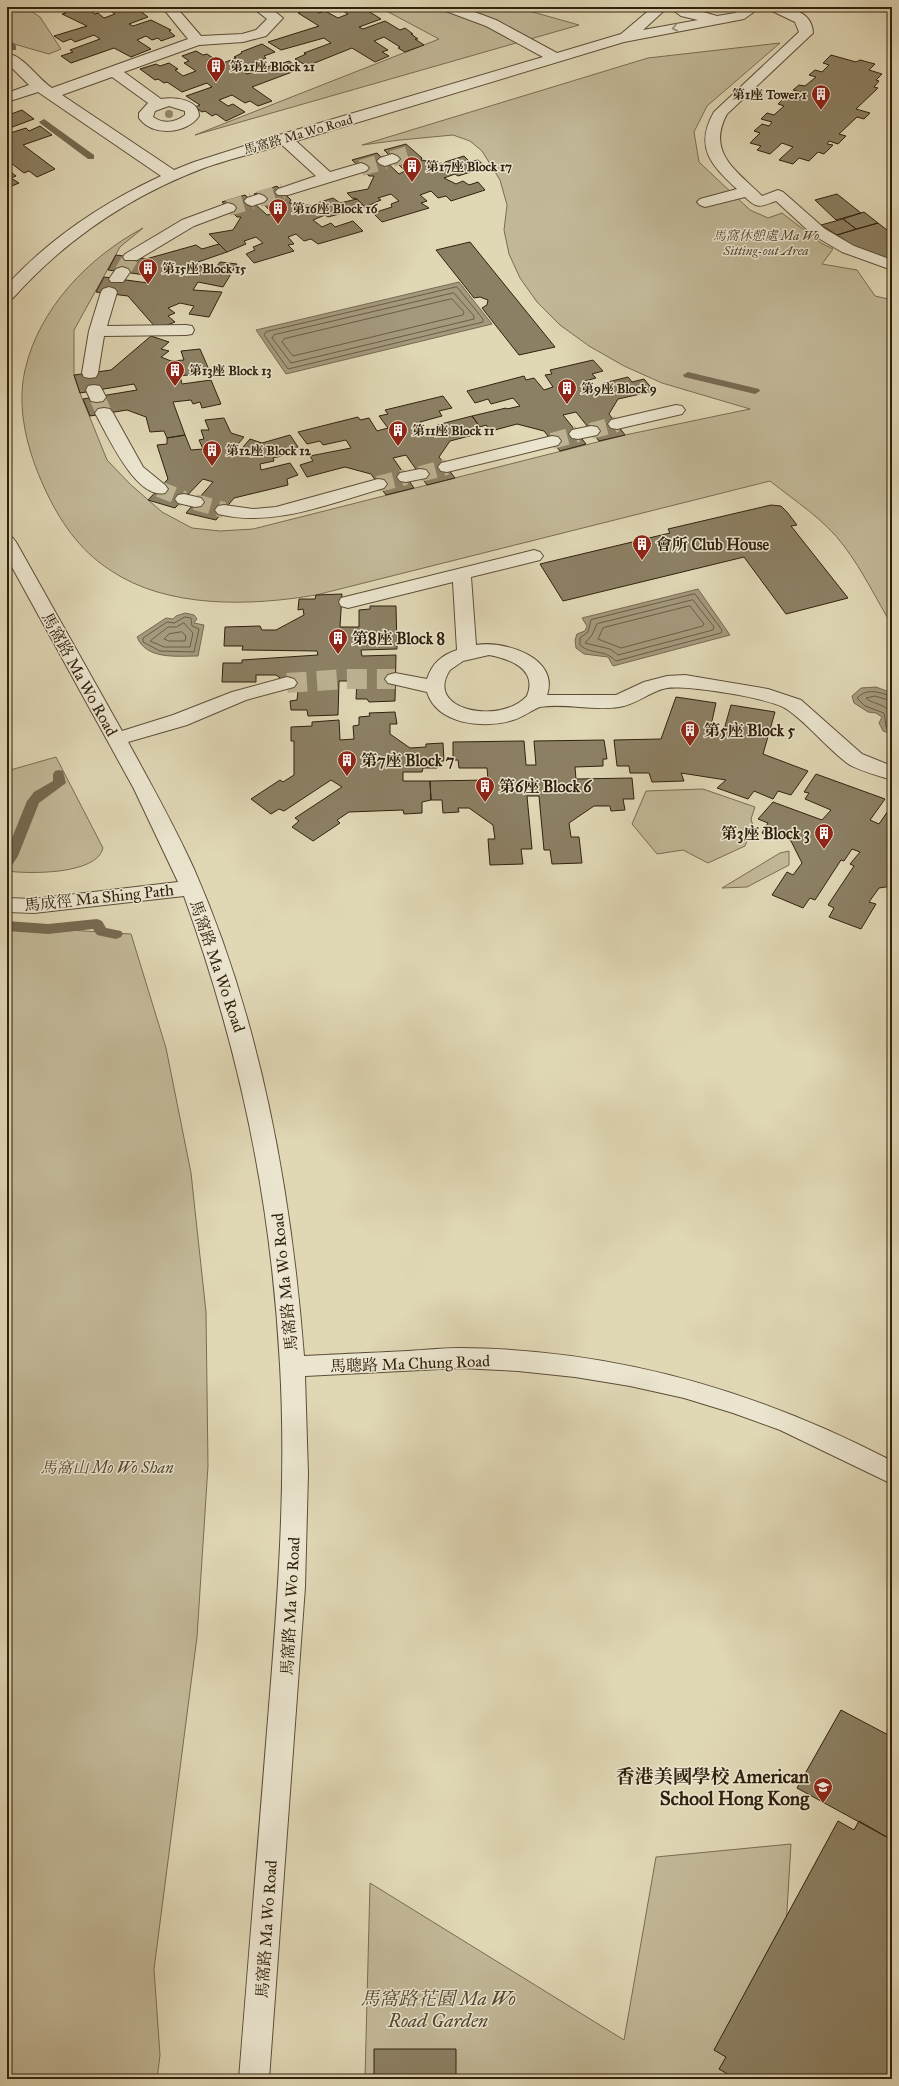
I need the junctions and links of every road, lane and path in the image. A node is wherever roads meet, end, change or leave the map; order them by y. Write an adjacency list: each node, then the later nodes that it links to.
1 (169, 7): 10 (street)
2 (259, 7): 10 (street)
3 (448, 7): 11 (street)
4 (661, 7): 9 (street, 馬窩路 Ma Wo Road)
5 (676, 7): 8 (street, 馬窩路 Ma Wo Road)
6 (754, 7): 8 (street, 馬窩路 Ma Wo Road)
7 (775, 7): 22 (street)
8 (726, 18): 9 (street, 馬窩路 Ma Wo Road, one-way to 9)
9 (622, 38): 11 (street, 馬窩路 Ma Wo Road)
10 (197, 41): 13 (street)
11 (555, 58): 17 (street, 馬窩路 Ma Wo Road)
12 (10, 59): 14 (street)
13 (113, 71): 14 (street); 16 (street)
14 (45, 90): 15 (street); 19 (street)
15 (7, 98)
16 (158, 104)
17 (284, 138): 19 (street, 馬窩路 Ma Wo Road); 20 (street)
18 (361, 168): 20 (street)
19 (172, 176): 28 (street, 馬窩路 Ma Wo Road)
20 (327, 178): 21 (street)
21 (283, 192)
22 (749, 192): 23 (street); 26 (street)
23 (705, 202)
24 (228, 208): 25 (street)
25 (130, 257)
26 (892, 265)
27 (116, 281): 30 (street)
28 (7, 295)
29 (186, 330): 30 (street)
30 (97, 331): 31 (street)
31 (90, 373)
32 (676, 410): 34 (street)
33 (104, 413): 38 (street)
34 (617, 424)
35 (552, 441): 36 (street)
36 (447, 467)
37 (378, 484): 39 (street)
38 (158, 489)
39 (224, 510)
40 (7, 542): 49 (street, 馬窩路 Ma Wo Road)
41 (534, 556): 42 (street)
42 (462, 574): 43 (street); 44 (street)
43 (348, 602)
44 (467, 652): 47 (street); 48 (street)
45 (395, 679): 47 (street)
46 (287, 683): 49 (street)
47 (435, 687): 48 (street)
48 (535, 701): 50 (street)
49 (116, 739): 51 (street, 馬窩路 Ma Wo Road)
50 (892, 773)
51 (191, 888): 52 (street, 馬成徑 Ma Shing Path); 53 (street, 馬窩路 Ma Wo Road)
52 (7, 905)
53 (292, 1367): 54 (street, 馬聰路 Ma Chung Road); 55 (street, 馬窩路 Ma Wo Road)
54 (892, 1473)
55 (254, 2079)

